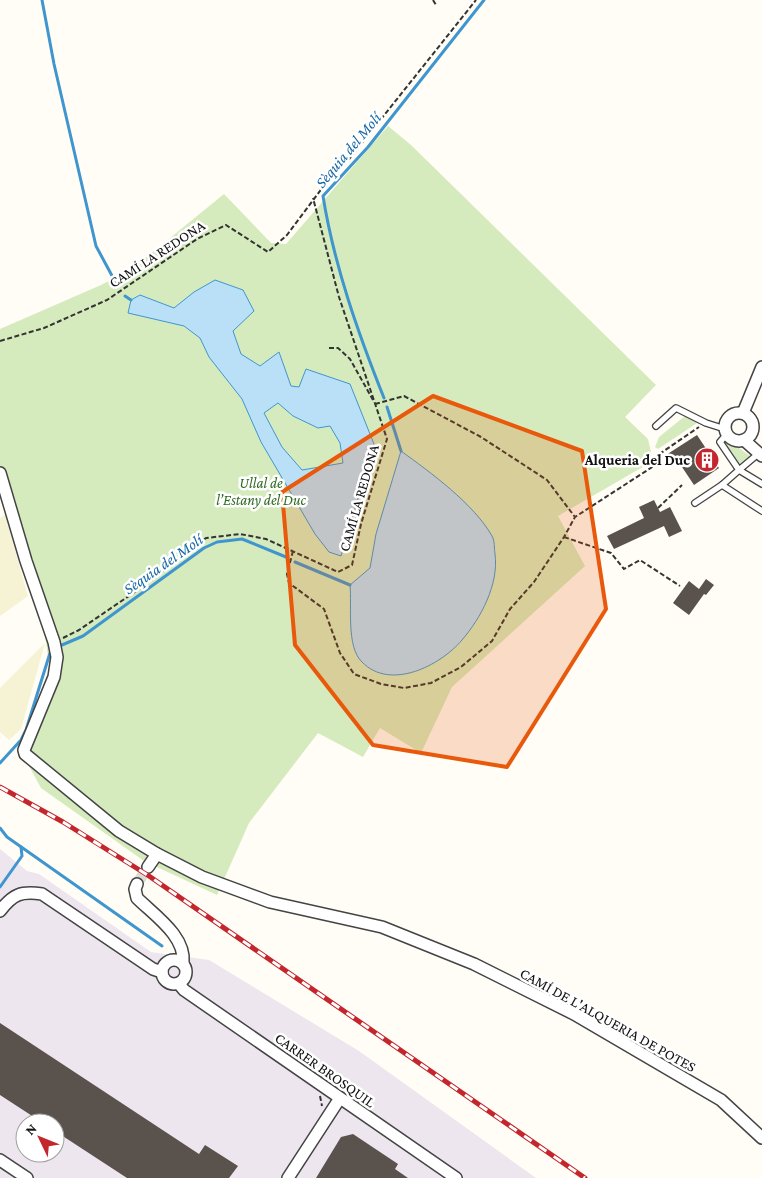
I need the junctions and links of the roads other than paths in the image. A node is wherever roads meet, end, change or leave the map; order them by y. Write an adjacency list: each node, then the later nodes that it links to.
1 (762, 367): 2 (street)
2 (743, 413): 4 (street); 5 (street)
3 (656, 426): 4 (lane)
4 (726, 432): 5 (street); 7 (lane)
5 (744, 440): 6 (street)
6 (760, 455): 7 (lane)
7 (739, 470): 9 (lane); 10 (lane)
8 (0, 473): 13 (street, CAMÍ DE L'ALQUERIA DE POTES)
9 (762, 484)
10 (722, 485): 11 (lane); 12 (lane)
11 (695, 503)
12 (762, 512)
13 (157, 854): 14 (street); 21 (street, CAMÍ DE L'ALQUERIA DE POTES)
14 (148, 867)
15 (137, 884): 17 (street)
16 (0, 911): 18 (street)
17 (183, 963): 18 (street); 19 (street)
18 (162, 972): 19 (street)
19 (179, 984): 20 (street, CARRER BROSQUIL)
20 (340, 1098): 24 (street); 25 (street, CARRER BROSQUIL)
21 (762, 1138)
22 (0, 1160): 23 (street)
23 (27, 1178)
24 (288, 1178)
25 (456, 1178)

